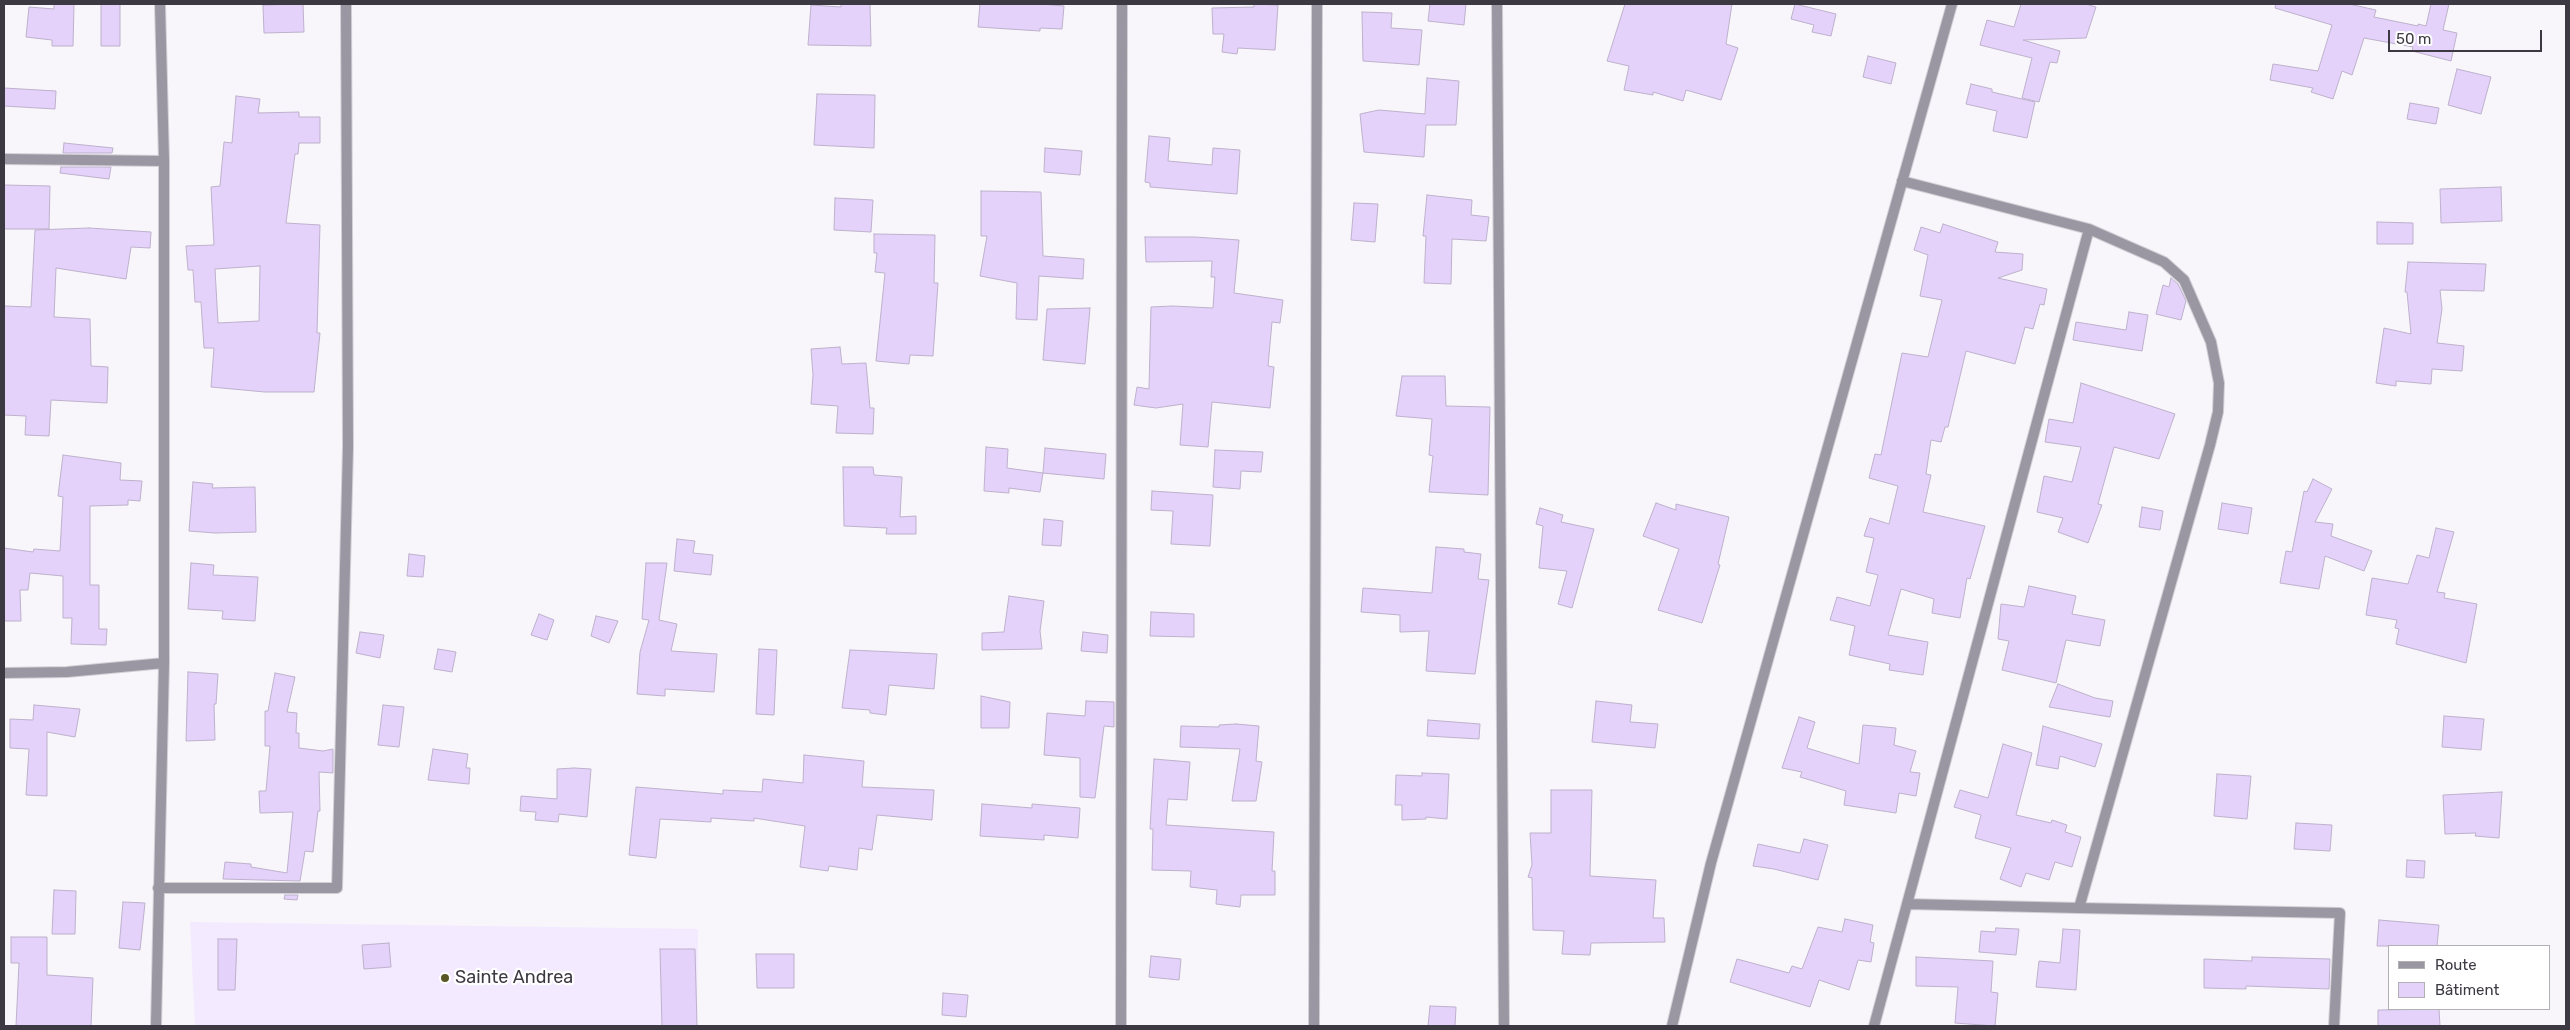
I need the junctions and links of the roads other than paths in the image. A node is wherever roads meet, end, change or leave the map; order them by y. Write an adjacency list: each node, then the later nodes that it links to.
1 (160, 4): 8 (street)
2 (346, 4): 13 (street)
3 (1122, 4): 17 (street)
4 (1317, 4): 18 (street)
5 (1497, 4): 19 (street)
6 (1952, 4): 9 (street)
7 (4, 159): 8 (street)
8 (164, 161): 11 (street)
9 (1902, 181): 10 (street); 20 (street)
10 (2089, 229): 14 (street); 15 (street)
11 (164, 662): 12 (street); 13 (street)
12 (4, 673)
13 (158, 888): 16 (street)
14 (1907, 904): 15 (street); 21 (street)
15 (2079, 908): 22 (street)
16 (156, 1026)
17 (1121, 1026)
18 (1314, 1026)
19 (1504, 1026)
20 (1672, 1026)
21 (1874, 1026)
22 (2334, 1026)

